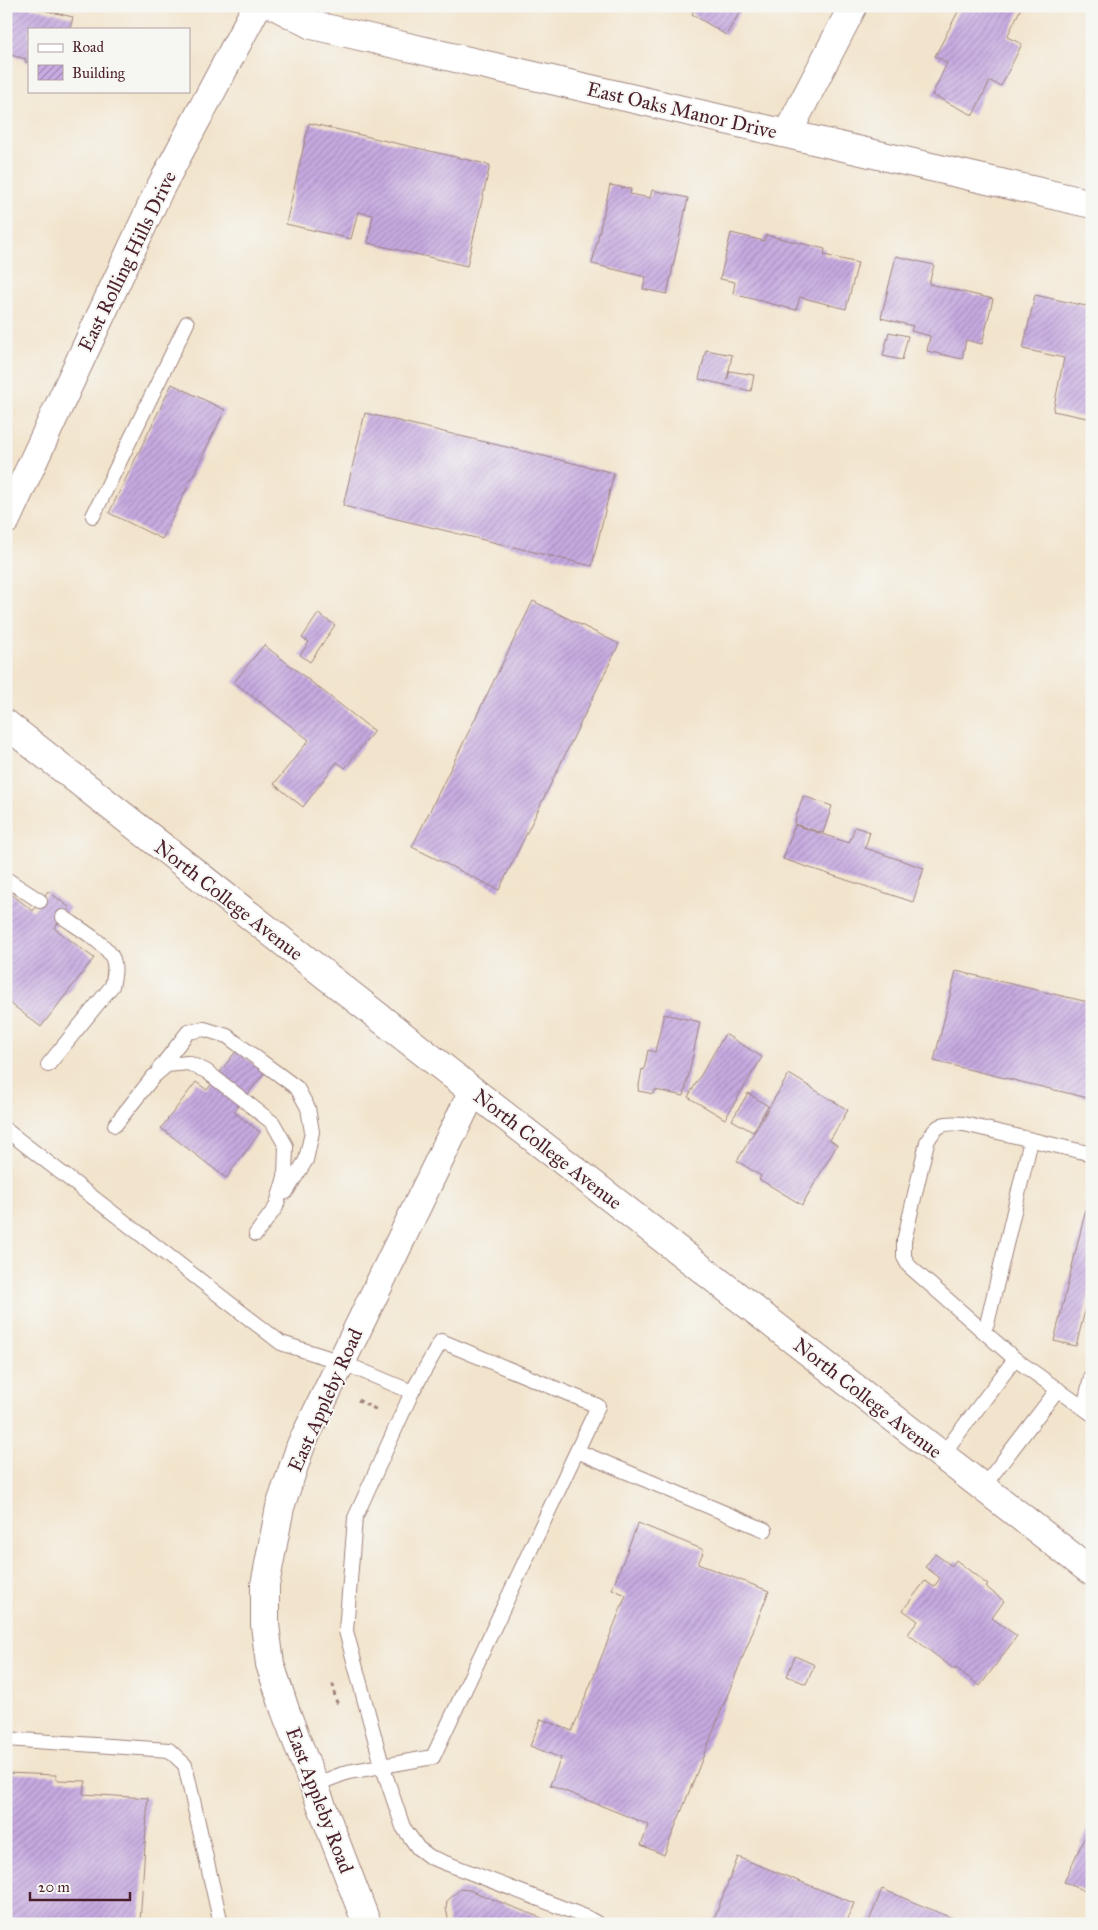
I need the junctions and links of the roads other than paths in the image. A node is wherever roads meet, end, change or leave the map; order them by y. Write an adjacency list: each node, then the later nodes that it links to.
1 (257, 6): 8 (street, East Rolling Hills Drive)
2 (276, 6): 4 (street, East Oaks Manor Drive)
3 (853, 6): 4 (street)
4 (787, 134): 5 (street, East Oaks Manor Drive)
5 (1092, 204)
6 (187, 323): 7 (lane)
7 (93, 516)
8 (6, 520)
9 (6, 724): 15 (street, North College Avenue)
10 (6, 879): 11 (lane)
11 (40, 901)
12 (63, 917): 13 (lane)
13 (48, 1065)
14 (153, 1077): 16 (lane); 20 (lane); 20 (lane)
15 (473, 1091): 24 (street, East Appleby Road); 30 (street, North College Avenue)
16 (115, 1125)
17 (6, 1130): 24 (lane)
18 (1032, 1140): 19 (lane); 22 (lane); 22 (lane)
19 (1092, 1154)
20 (276, 1207): 21 (lane)
21 (256, 1234)
22 (982, 1330): 23 (lane)
23 (1015, 1359): 26 (lane); 30 (lane)
24 (341, 1362): 27 (lane); 36 (street, East Appleby Road)
25 (1092, 1374): 28 (lane)
26 (1058, 1389): 28 (lane); 31 (lane)
27 (412, 1392): 29 (lane); 35 (lane)
28 (1086, 1410)
29 (577, 1451): 32 (lane); 35 (lane)
30 (942, 1456): 31 (street, North College Avenue)
31 (983, 1487): 33 (street, North College Avenue)
32 (765, 1530)
33 (1092, 1572)
34 (6, 1739): 37 (lane)
35 (382, 1765): 36 (lane); 39 (lane)
36 (314, 1785): 38 (street, East Appleby Road)
37 (221, 1924)
38 (367, 1924)
39 (598, 1924)

